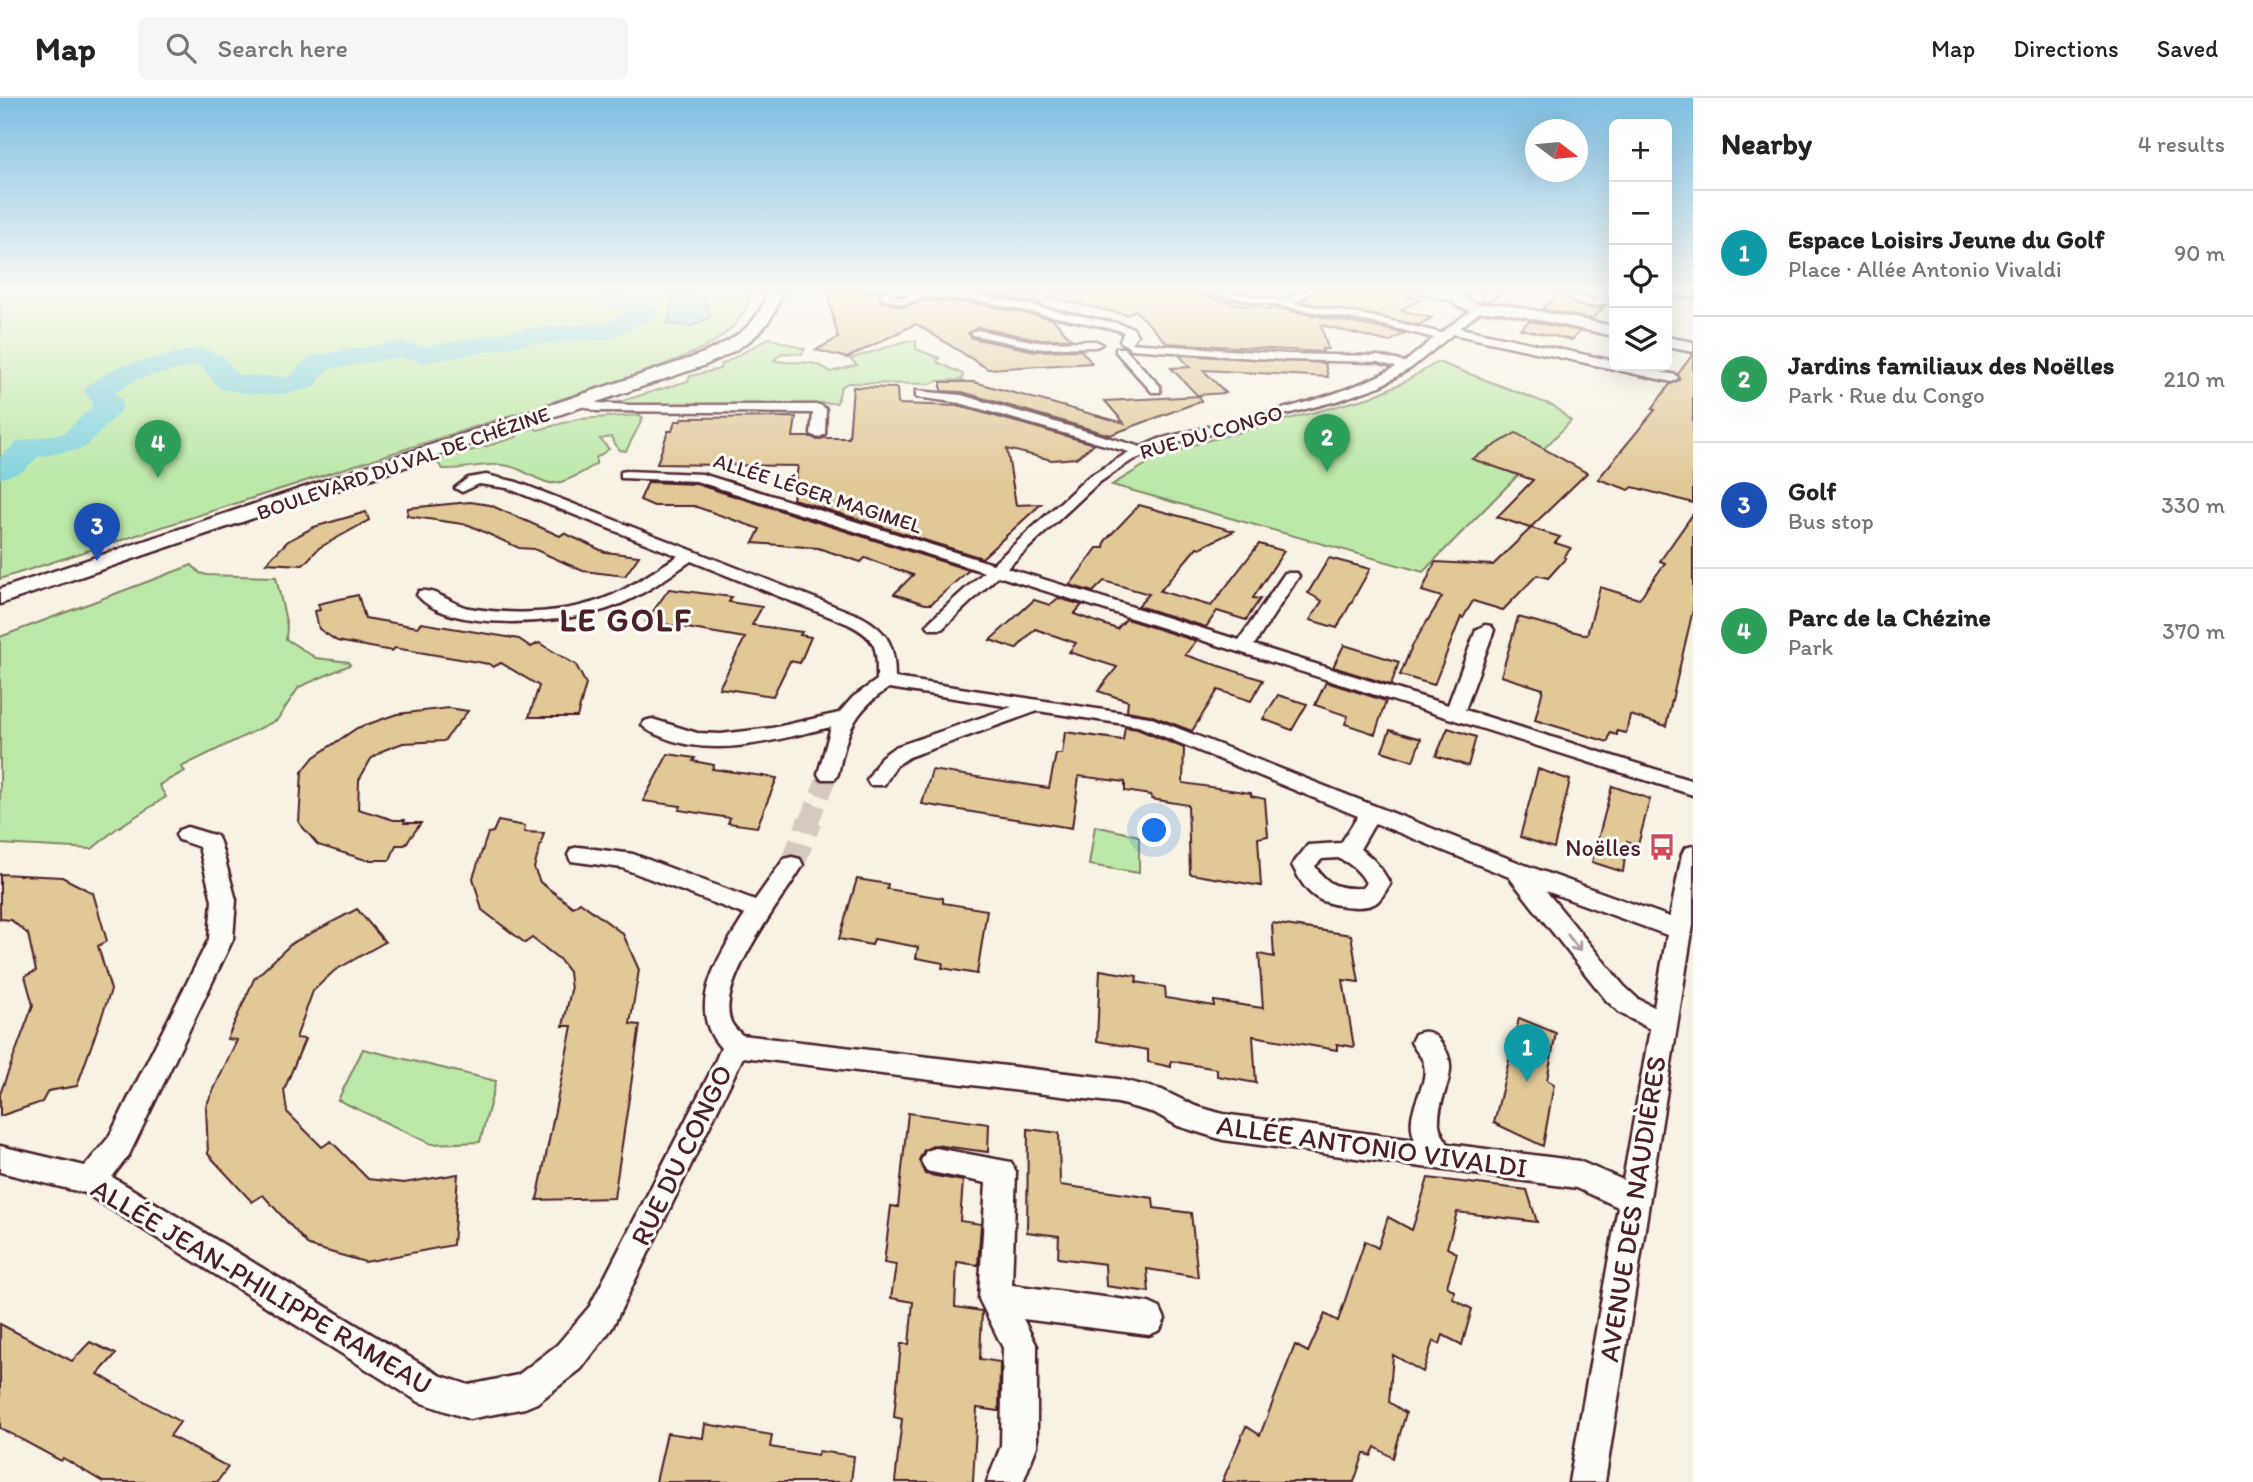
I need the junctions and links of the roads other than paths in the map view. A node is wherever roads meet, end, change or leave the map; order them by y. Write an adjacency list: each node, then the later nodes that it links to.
1 (714, 354): 12 (street, BOULEVARD DU VAL DE CHÉZINE)
2 (1131, 354): 10 (street)
3 (1227, 354): 7 (street)
4 (1422, 354): 7 (street, RUE DU CONGO)
5 (1552, 354): 6 (street)
6 (1609, 365)
7 (1407, 366): 14 (street, RUE DU CONGO)
8 (1639, 371): 9 (street)
9 (1672, 378)
10 (1156, 389)
11 (920, 394): 14 (street)
12 (584, 401): 13 (street); 21 (street, BOULEVARD DU VAL DE CHÉZINE)
13 (818, 434)
14 (1140, 451): 18 (street, RUE DU CONGO)
15 (626, 475): 18 (street, ALLÉE LÉGER MAGIMEL)
16 (462, 488): 17 (street)
17 (689, 556): 20 (street); 25 (street)
18 (994, 571): 22 (street, RUE DU CONGO); 24 (street, ALLÉE LÉGER MAGIMEL)
19 (1291, 576): 24 (street)
20 (425, 595)
21 (0, 597)
22 (936, 625)
23 (1485, 630): 27 (street)
24 (1243, 648): 27 (street, ALLÉE LÉGER MAGIMEL)
25 (886, 682): 26 (street); 28 (street)
26 (1039, 704): 31 (street); 33 (street)
27 (1454, 713): 32 (street, ALLÉE LÉGER MAGIMEL)
28 (843, 718): 29 (street); 30 (street)
29 (652, 725)
30 (828, 774)
31 (877, 780)
32 (1693, 788)
33 (1370, 813): 35 (street); 39 (street)
34 (187, 835): 50 (street)
35 (1347, 852)
36 (1693, 854): 43 (street, AVENUE DES NAUDIÈRES)
37 (579, 855): 42 (street)
38 (792, 865): 42 (street, RUE DU CONGO)
39 (1517, 871): 40 (street); 41 (street)
40 (1595, 899): 41 (street); 43 (street)
41 (1545, 906): 44 (street, one-way to 44)
42 (761, 912): 46 (street, RUE DU CONGO)
43 (1679, 930): 44 (street, AVENUE DES NAUDIÈRES)
44 (1663, 1023): 51 (street, AVENUE DES NAUDIÈRES)
45 (1424, 1042): 47 (street)
46 (735, 1045): 47 (street, ALLÉE ANTONIO VIVALDI); 54 (street, RUE DU CONGO)
47 (1439, 1156): 51 (street, ALLÉE ANTONIO VIVALDI)
48 (0, 1159): 50 (street, ALLÉE JEAN-PHILIPPE RAMEAU)
49 (936, 1161): 52 (street)
50 (91, 1181): 54 (street, ALLÉE JEAN-PHILIPPE RAMEAU)
51 (1634, 1199): 56 (street, AVENUE DES NAUDIÈRES)
52 (995, 1298): 53 (street); 55 (street)
53 (1149, 1319)
54 (525, 1391)
55 (1005, 1482)
56 (1587, 1482)

